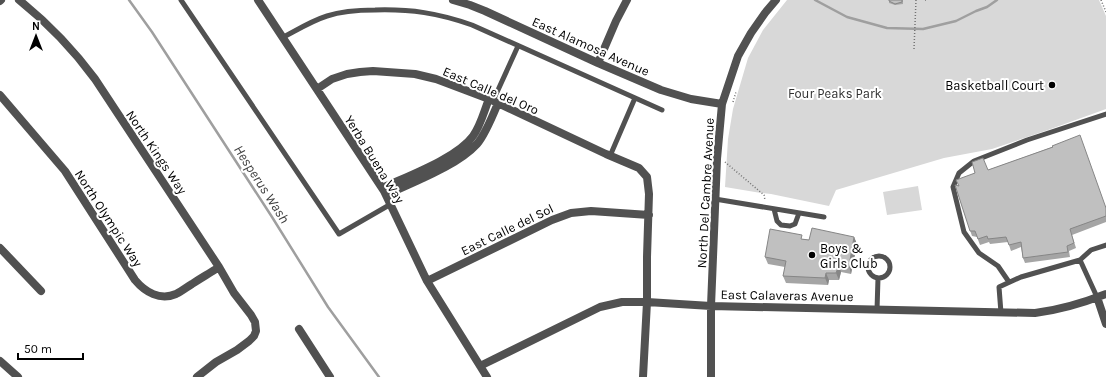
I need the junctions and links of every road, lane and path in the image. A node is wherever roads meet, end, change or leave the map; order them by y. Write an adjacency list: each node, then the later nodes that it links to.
1 (19, 0): 36 (street, North Kings Way)
2 (181, 0): 28 (lane)
3 (258, 0): 10 (street, Yerba Buena Way)
4 (453, 0): 13 (street, East Alamosa Avenue)
5 (627, 0): 13 (street)
6 (776, 0): 20 (street, North Del Cambre Avenue)
7 (916, 0): 12 (path)
8 (1101, 0): 9 (path)
9 (1106, 12)
10 (282, 38): 11 (lane); 15 (street, Yerba Buena Way)
11 (518, 46): 17 (lane); 18 (lane)
12 (914, 49)
13 (598, 63): 20 (street, East Alamosa Avenue)
14 (737, 87): 19 (path)
15 (317, 89): 18 (street, East Calle del Oro); 25 (street, Yerba Buena Way)
16 (0, 95): 36 (street, North Olympic Way)
17 (635, 98): 21 (lane); 23 (lane)
18 (494, 101): 23 (street, East Calle del Oro); 25 (street)
19 (733, 102)
20 (722, 104): 26 (street, North Del Cambre Avenue)
21 (662, 110)
22 (1106, 114): 39 (lane)
23 (610, 156): 31 (street, East Calle del Oro)
24 (725, 162): 27 (path)
25 (384, 191): 28 (street, Yerba Buena Way)
26 (715, 199): 29 (lane); 44 (street, North Del Cambre Avenue)
27 (765, 203)
28 (391, 204): 38 (street, Yerba Buena Way)
29 (774, 209): 30 (lane); 30 (lane)
30 (799, 213): 32 (lane)
31 (649, 215): 38 (street, East Calle del Sol); 43 (street)
32 (824, 217)
33 (1106, 245): 35 (lane)
34 (0, 248): 40 (street)
35 (1080, 260): 39 (lane); 42 (lane)
36 (219, 267): 52 (street, North Kings Way)
37 (878, 278): 37 (lane); 45 (lane)
38 (427, 282): 50 (street, Yerba Buena Way)
39 (1009, 282): 46 (lane)
40 (41, 291)
41 (1106, 294): 42 (street, East Calaveras Avenue)
42 (1097, 297): 46 (street, East Calaveras Avenue); 47 (street)
43 (647, 302): 44 (street, East Calaveras Avenue); 50 (street, East Calaveras Avenue); 55 (street)
44 (711, 306): 45 (street, East Calaveras Avenue); 56 (street, North Del Cambre Avenue)
45 (877, 310): 46 (street, East Calaveras Avenue)
46 (1001, 313)
47 (1106, 324)
48 (299, 329): 53 (street)
49 (0, 360): 51 (street)
50 (480, 366): 54 (street, Yerba Buena Way)
51 (18, 377)
52 (197, 377)
53 (330, 377)
54 (487, 377)
55 (643, 377)
56 (711, 377)

